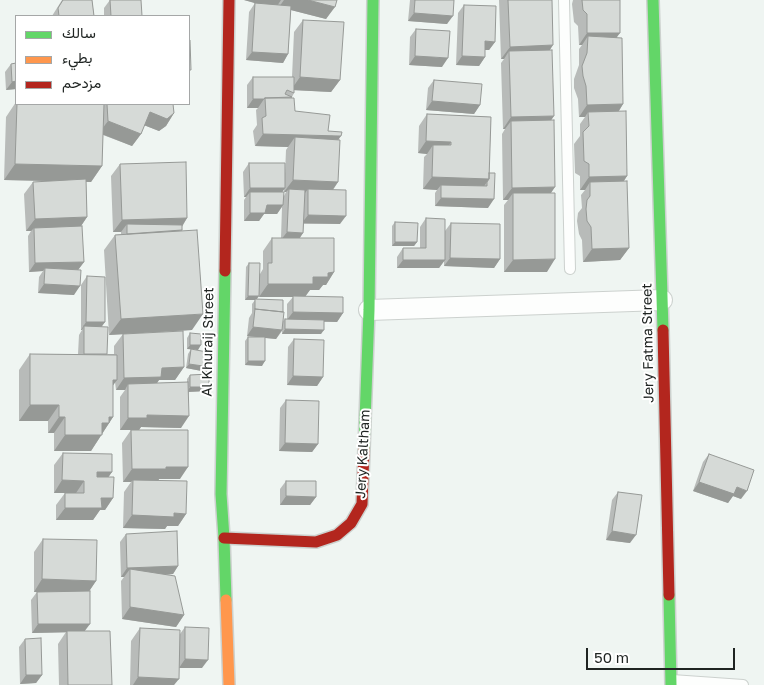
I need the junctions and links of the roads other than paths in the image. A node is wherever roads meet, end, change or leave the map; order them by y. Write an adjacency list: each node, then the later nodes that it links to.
1 (229, 0): 8 (street, Al Khuraij Street)
2 (373, 0): 7 (street, Jery Kaltham)
3 (564, 0): 5 (lane)
4 (653, 0): 6 (street, Jery Fatma Street)
5 (570, 269)
6 (662, 300): 7 (street); 9 (street, Jery Fatma Street)
7 (368, 310): 8 (street, Jery Kaltham)
8 (224, 538): 10 (street, Al Khuraij Street)
9 (671, 683): 11 (lane)
10 (229, 685)
11 (743, 685)

